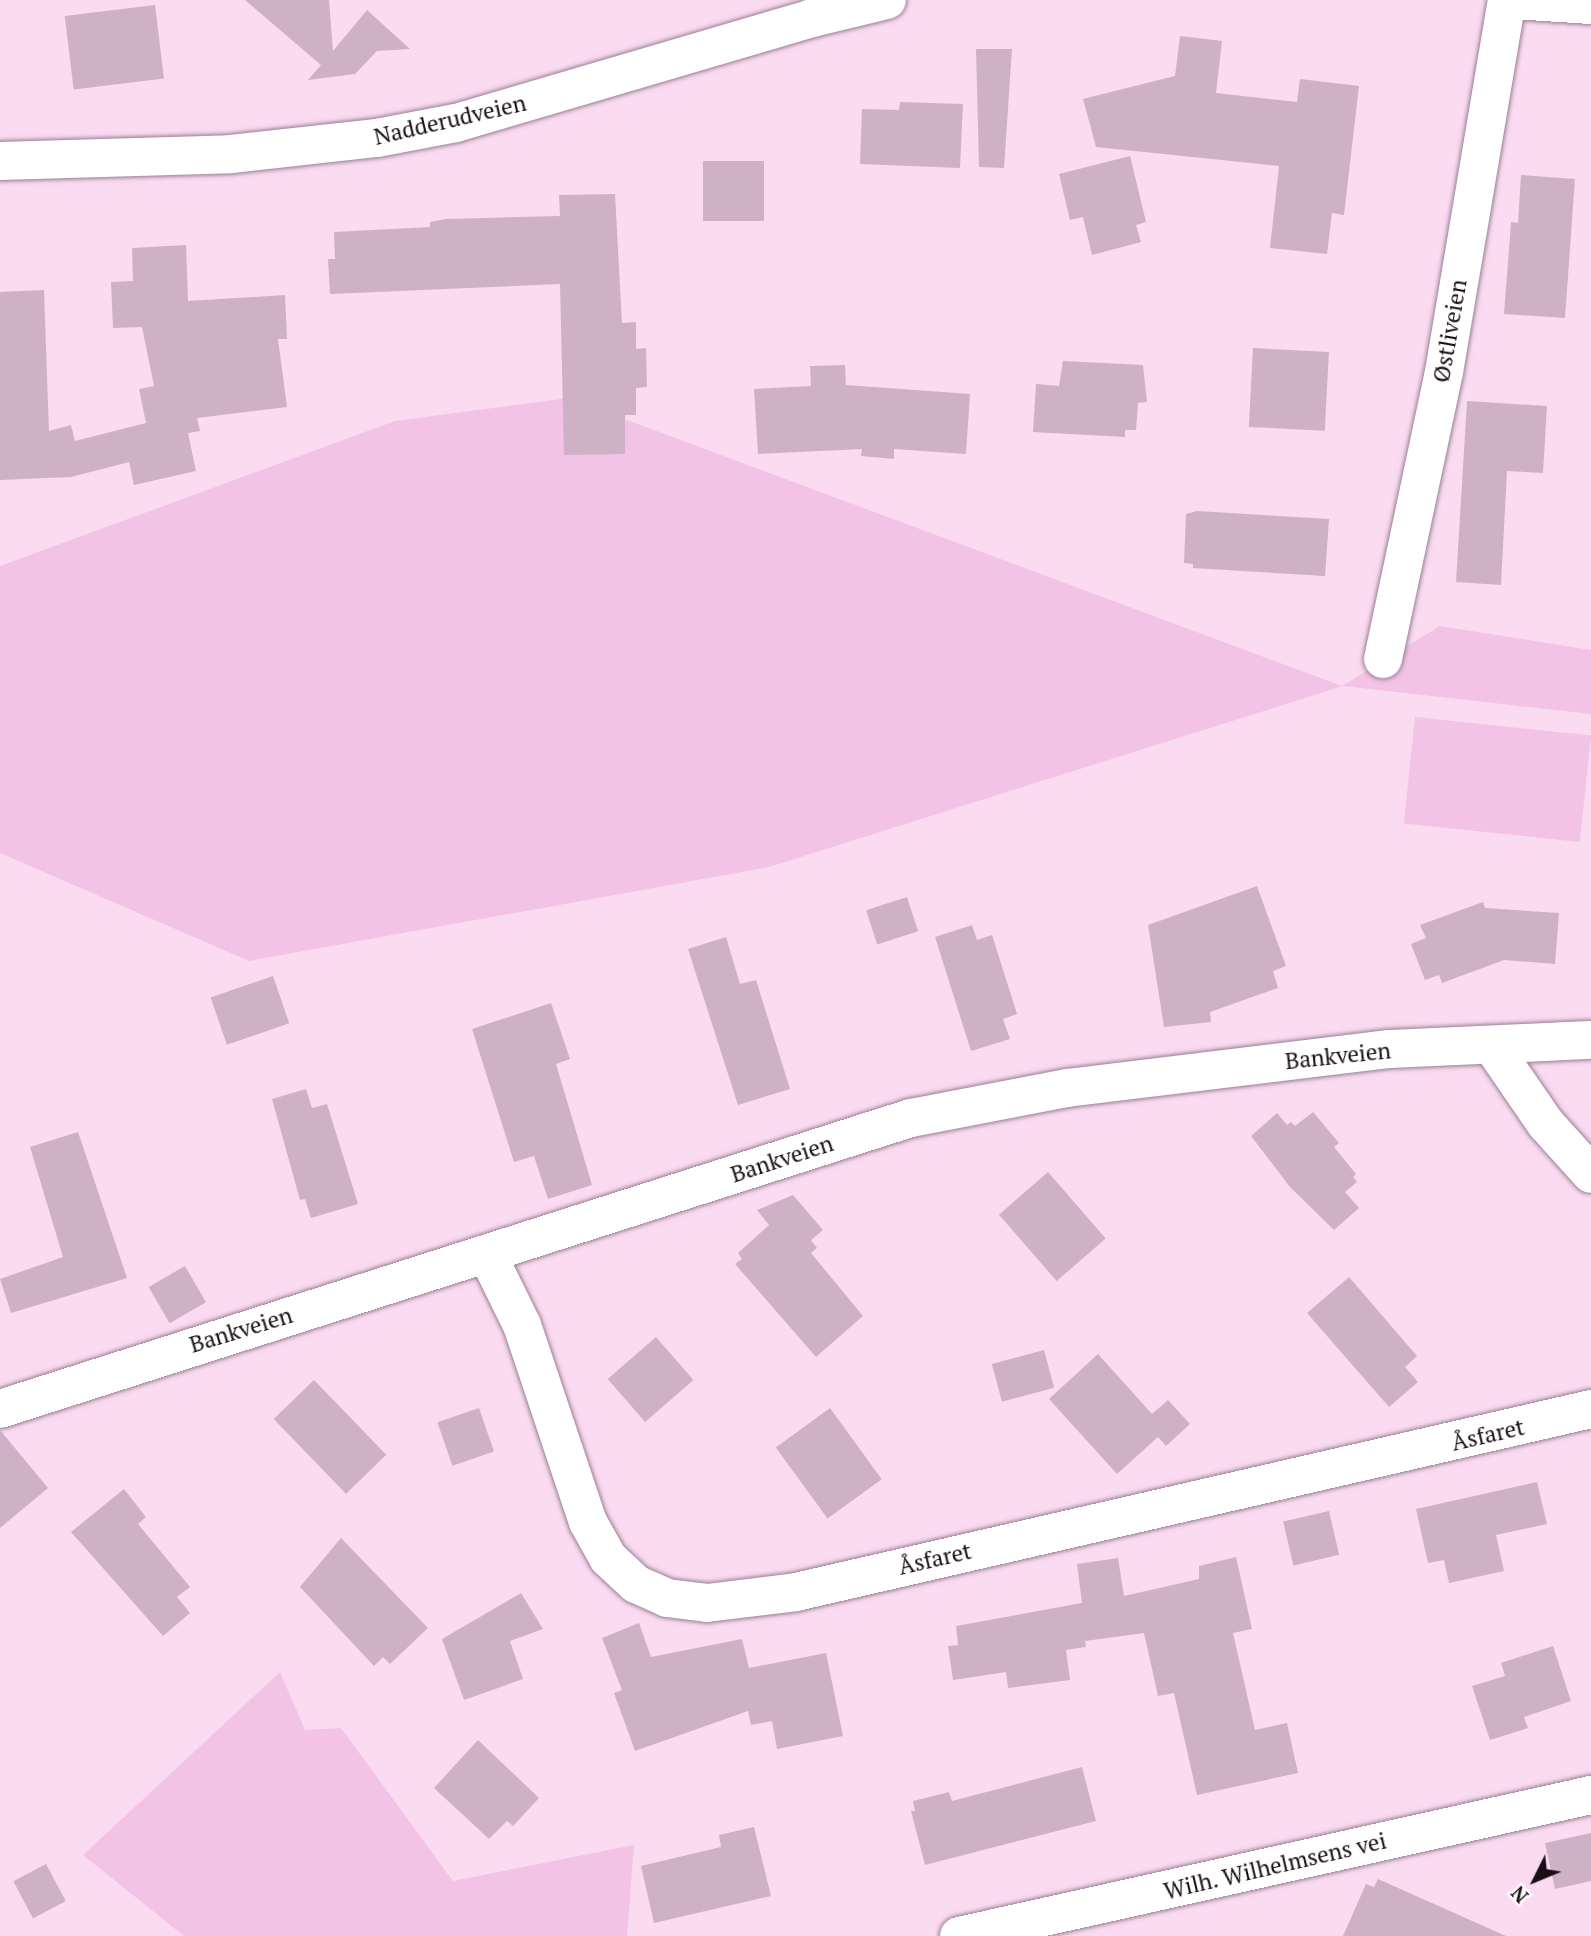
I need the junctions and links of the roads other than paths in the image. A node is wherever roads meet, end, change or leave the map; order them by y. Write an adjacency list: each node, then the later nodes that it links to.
1 (887, 0): 5 (street, Nadderudveien)
2 (1507, 0): 6 (street, Østliveien)
3 (1513, 0): 4 (street)
4 (1591, 5)
5 (0, 161)
6 (1383, 659)
7 (1591, 1040): 8 (street, Bankveien)
8 (1493, 1047): 9 (street); 10 (street, Bankveien)
9 (1591, 1174)
10 (487, 1254): 11 (street, Bankveien); 12 (street, Åsfaret)
11 (0, 1409)
12 (1591, 1409)
13 (1591, 1795): 14 (street, Wilh. Wilhelmsens vei)
14 (959, 1936)

